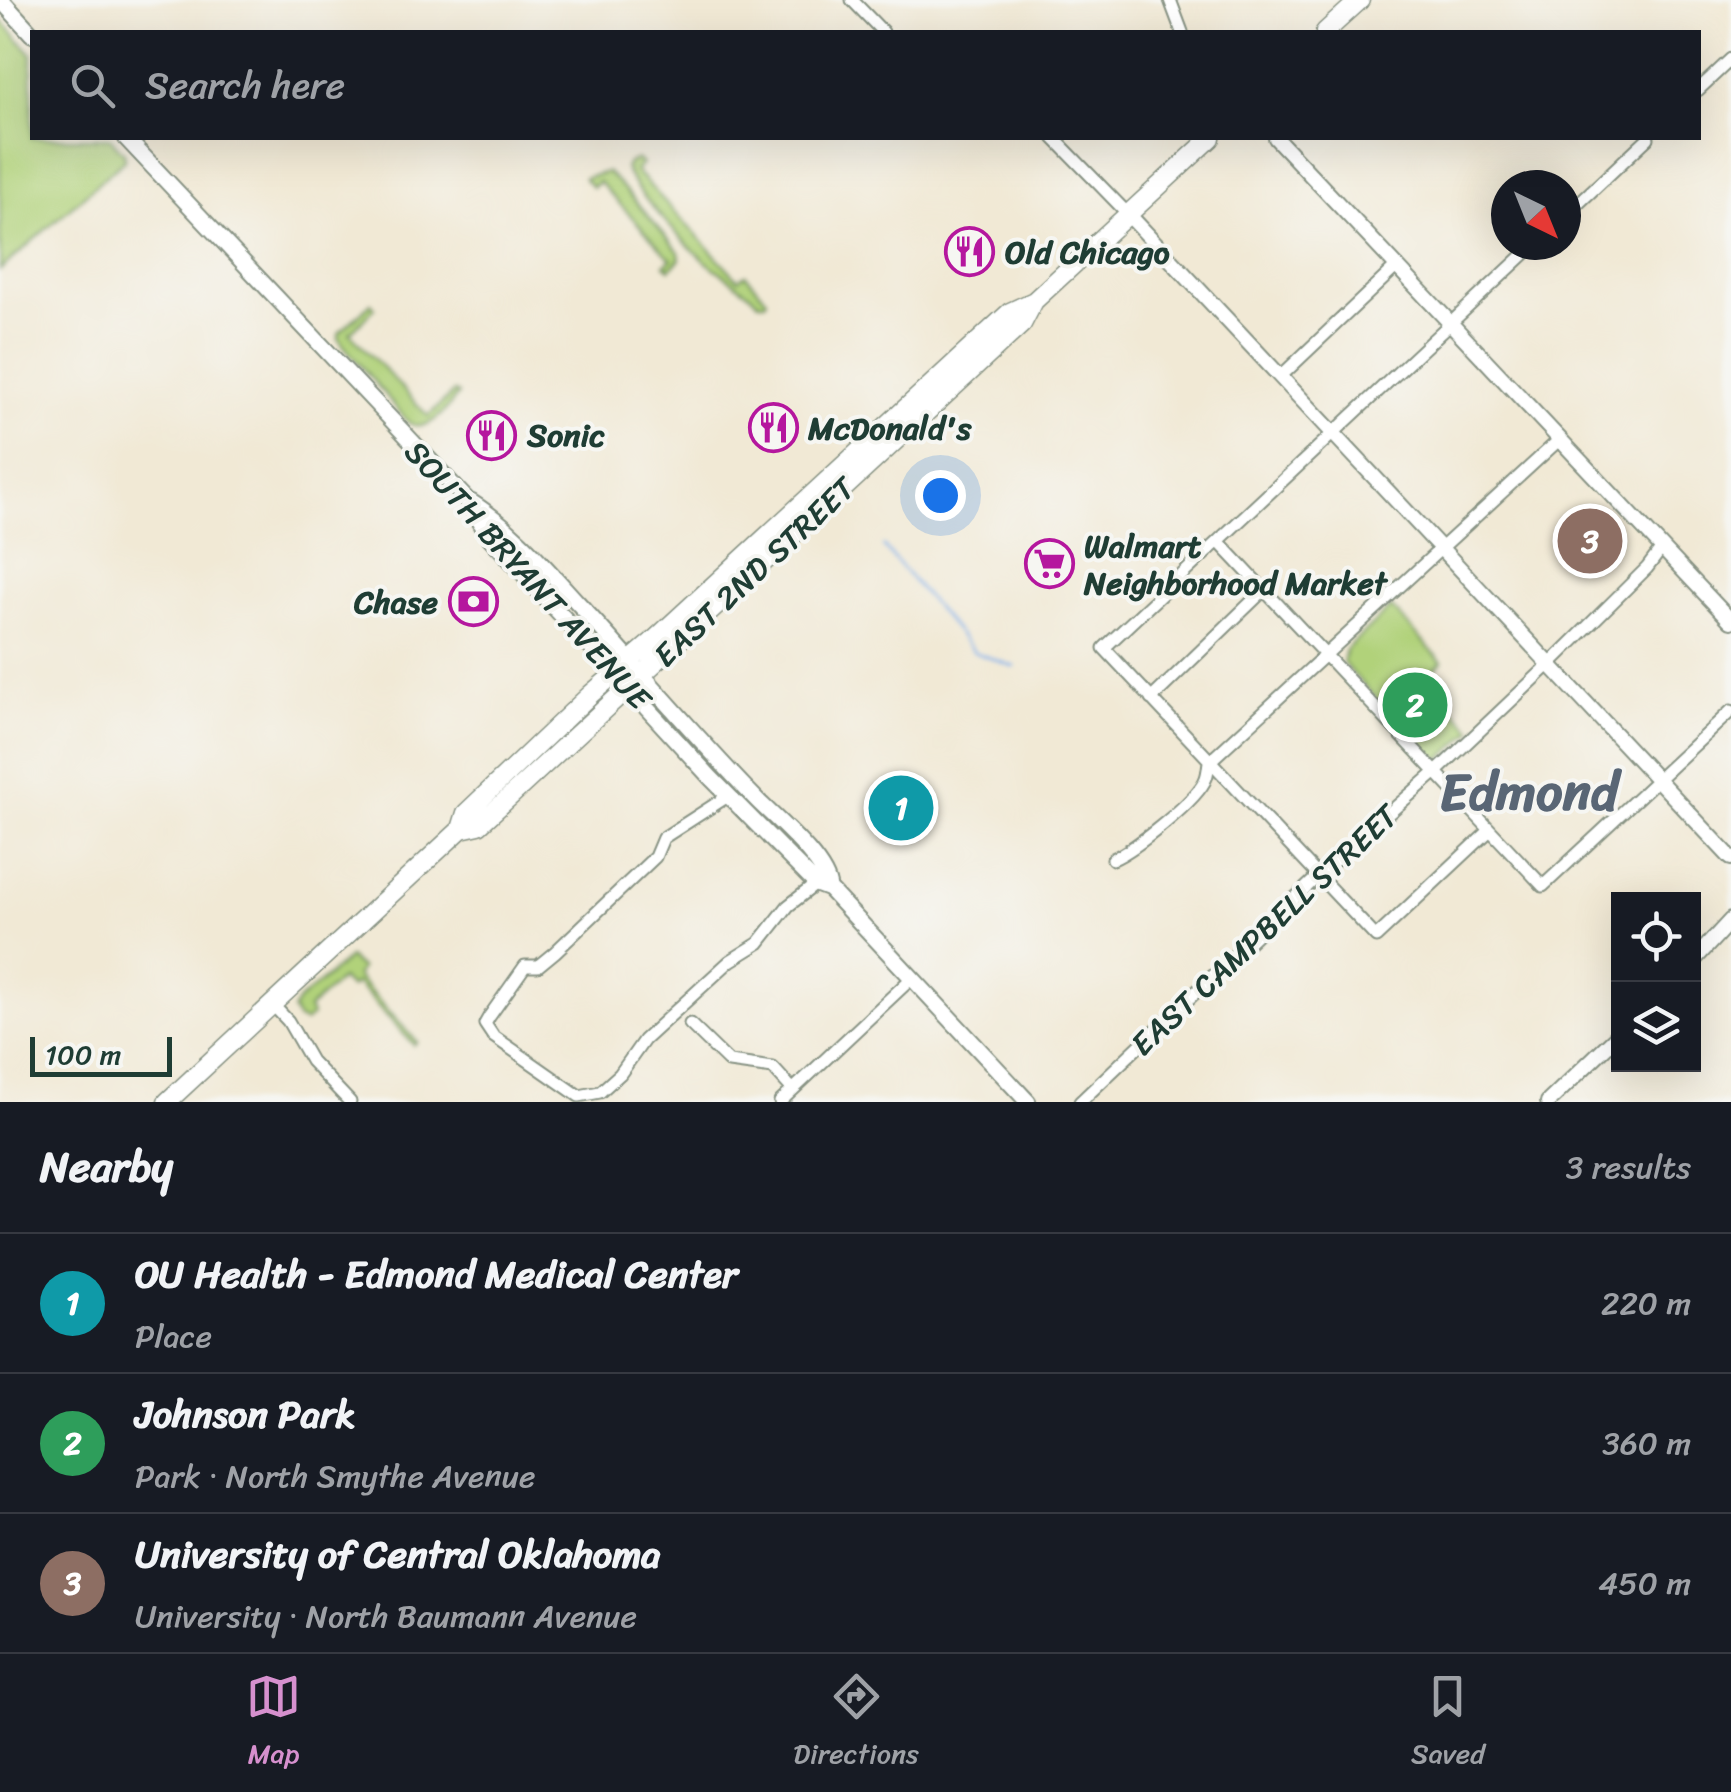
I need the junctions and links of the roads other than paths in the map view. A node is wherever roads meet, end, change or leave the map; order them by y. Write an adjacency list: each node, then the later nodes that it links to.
1 (1, 0): 8 (main road)
2 (852, 0): 5 (street)
3 (1170, 0): 6 (street)
4 (1360, 0): 7 (main road)
5 (881, 30)
6 (1181, 30)
7 (1327, 30)
8 (30, 32)
9 (1731, 59): 10 (street)
10 (1701, 87)
11 (128, 140): 36 (main road, SOUTH BRYANT AVENUE)
12 (1056, 140): 17 (street)
13 (1210, 140): 17 (main road, EAST 2ND STREET)
14 (1278, 140): 19 (street)
15 (1646, 140): 16 (street)
16 (1581, 201)
17 (1128, 214): 20 (main road, EAST 2ND STREET); 23 (street)
18 (1518, 260): 21 (street)
19 (1397, 266): 21 (street); 23 (street)
20 (1034, 301): 22 (main road, EAST 2ND STREET); 24 (main road, EAST 2ND STREET)
21 (1452, 324): 25 (street); 26 (street)
22 (977, 344): 24 (main road); 27 (main road, EAST 2ND STREET)
23 (1280, 377): 25 (street)
24 (948, 392): 29 (main road, EAST 2ND STREET)
25 (1334, 434): 28 (street); 30 (street)
26 (1560, 439): 30 (street); 31 (street)
27 (790, 514): 29 (main road); 36 (main road, EAST 2ND STREET)
28 (1218, 541): 32 (street); 37 (street)
29 (785, 544): 36 (main road, EAST 2ND STREET)
30 (1441, 546): 34 (street); 35 (street)
31 (1662, 548): 33 (street); 35 (street, EAST CAMPBELL STREET)
32 (1264, 590): 34 (street); 37 (street)
33 (1731, 621)
34 (1324, 654): 39 (street); 40 (street)
35 (1550, 664): 40 (street, EAST CAMPBELL STREET); 41 (street)
36 (629, 674): 42 (main road, SOUTH BRYANT AVENUE); 47 (main road); 51 (main road, EAST 2ND STREET)
37 (1150, 699): 39 (street)
38 (1731, 710): 41 (street)
39 (1209, 762): 45 (street); 46 (street)
40 (1436, 772): 43 (street); 46 (street, EAST CAMPBELL STREET)
41 (1658, 780): 43 (street); 44 (street)
42 (728, 796): 47 (main road, SOUTH BRYANT AVENUE); 47 (street)
43 (1489, 831): 46 (street)
44 (1731, 858)
45 (1113, 859)
46 (1317, 878): 59 (street, EAST CAMPBELL STREET)
47 (822, 886): 50 (main road)
48 (1731, 920): 49 (street)
49 (1701, 952)
50 (913, 977): 54 (street); 58 (main road)
51 (272, 1004): 55 (main road, EAST 2ND STREET); 56 (street)
52 (690, 1024): 54 (street)
53 (1611, 1041): 60 (street)
54 (793, 1090): 57 (street)
55 (167, 1102)
56 (350, 1102)
57 (780, 1102)
58 (1028, 1102)
59 (1080, 1102)
60 (1548, 1102)

